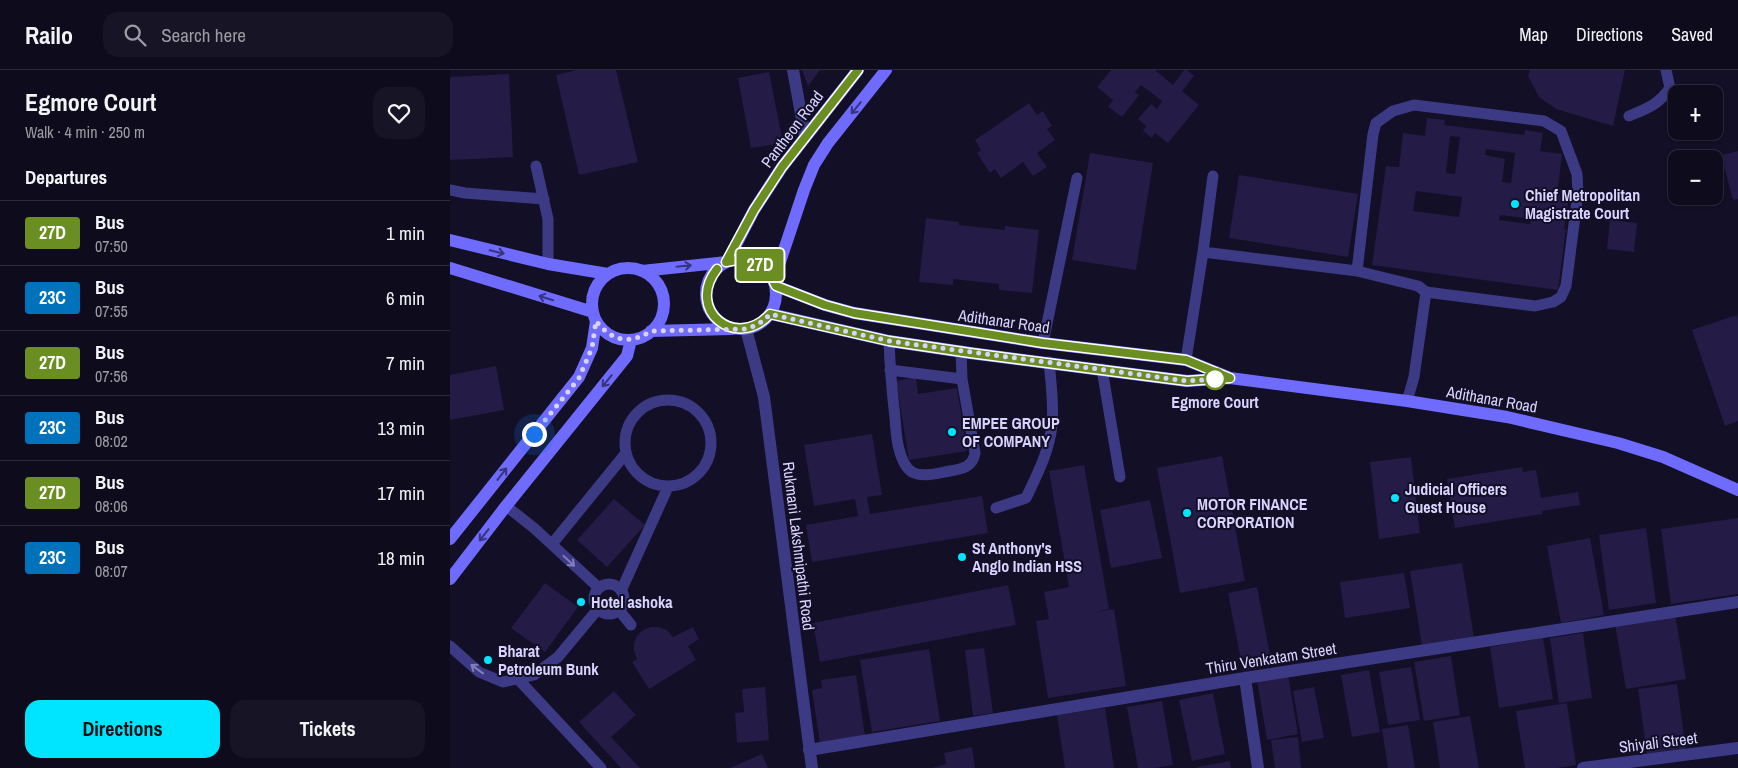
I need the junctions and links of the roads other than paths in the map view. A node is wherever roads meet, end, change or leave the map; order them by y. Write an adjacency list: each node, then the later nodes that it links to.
1 (793, 70): 6 (street)
2 (858, 70): 6 (main road, Pantheon Road)
3 (886, 70): 20 (main road, one-way to 20)
4 (1666, 70): 5 (lane)
5 (1629, 116)
6 (805, 136): 14 (main road, Pantheon Road)
7 (536, 166): 11 (lane)
8 (1213, 176): 13 (lane)
9 (1077, 178): 28 (lane)
10 (450, 190): 11 (lane)
11 (544, 199): 15 (lane)
12 (450, 240): 15 (main road, one-way to 15)
13 (1203, 252): 18 (lane); 30 (lane)
14 (726, 262): 17 (main road, one-way to 14); 20 (main road); 24 (main road)
15 (548, 264): 19 (main road)
16 (450, 268): 23 (main road, one-way to 16)
17 (642, 271): 19 (main road); 25 (main road)
18 (1357, 271): 21 (lane); 21 (lane)
19 (608, 274): 23 (main road)
20 (775, 283): 22 (main road); 28 (main road, Adithanar Road)
21 (1426, 292): 36 (lane)
22 (770, 314): 24 (main road); 27 (main road, Adithanar Road)
23 (595, 317): 26 (main road); 43 (main road, one-way to 23)
24 (743, 329): 25 (main road); 56 (street, Rukmani Lakshmipathi Road)
25 (651, 331): 26 (main road)
26 (631, 340): 41 (main road, one-way to 41)
27 (889, 341): 29 (main road, Adithanar Road); 33 (lane)
28 (1043, 343): 30 (main road, Adithanar Road)
29 (961, 351): 31 (main road, Adithanar Road); 35 (lane)
30 (1186, 360): 34 (main road, Adithanar Road)
31 (1050, 362): 32 (main road, Adithanar Road); 42 (lane)
32 (1102, 369): 34 (main road, Adithanar Road); 38 (lane)
33 (890, 370): 35 (lane); 35 (lane)
34 (1230, 378): 36 (main road, Adithanar Road)
35 (962, 379)
36 (1407, 400): 40 (main road, Adithanar Road)
37 (626, 453): 39 (lane); 39 (lane); 44 (lane)
38 (1120, 477)
39 (668, 487): 47 (lane)
40 (1738, 490)
41 (506, 506): 44 (lane); 45 (main road, one-way to 45)
42 (996, 508)
43 (450, 539)
44 (552, 544): 46 (lane, one-way to 46)
45 (450, 579)
46 (599, 588): 47 (lane); 49 (lane)
47 (621, 591): 50 (lane)
48 (1738, 602): 53 (street, Thiru Venkatam Street)
49 (598, 609): 50 (lane); 54 (lane)
50 (619, 610): 51 (lane)
51 (631, 625)
52 (450, 646): 54 (lane, one-way to 52)
53 (1245, 678): 56 (street, Thiru Venkatam Street); 59 (street)
54 (518, 679): 57 (lane)
55 (1738, 748): 60 (street, Shiyali Street)
56 (809, 750): 58 (street, Rukmani Lakshmipathi Road)
57 (601, 768)
58 (812, 768)
59 (1258, 768)
60 (1583, 768)

